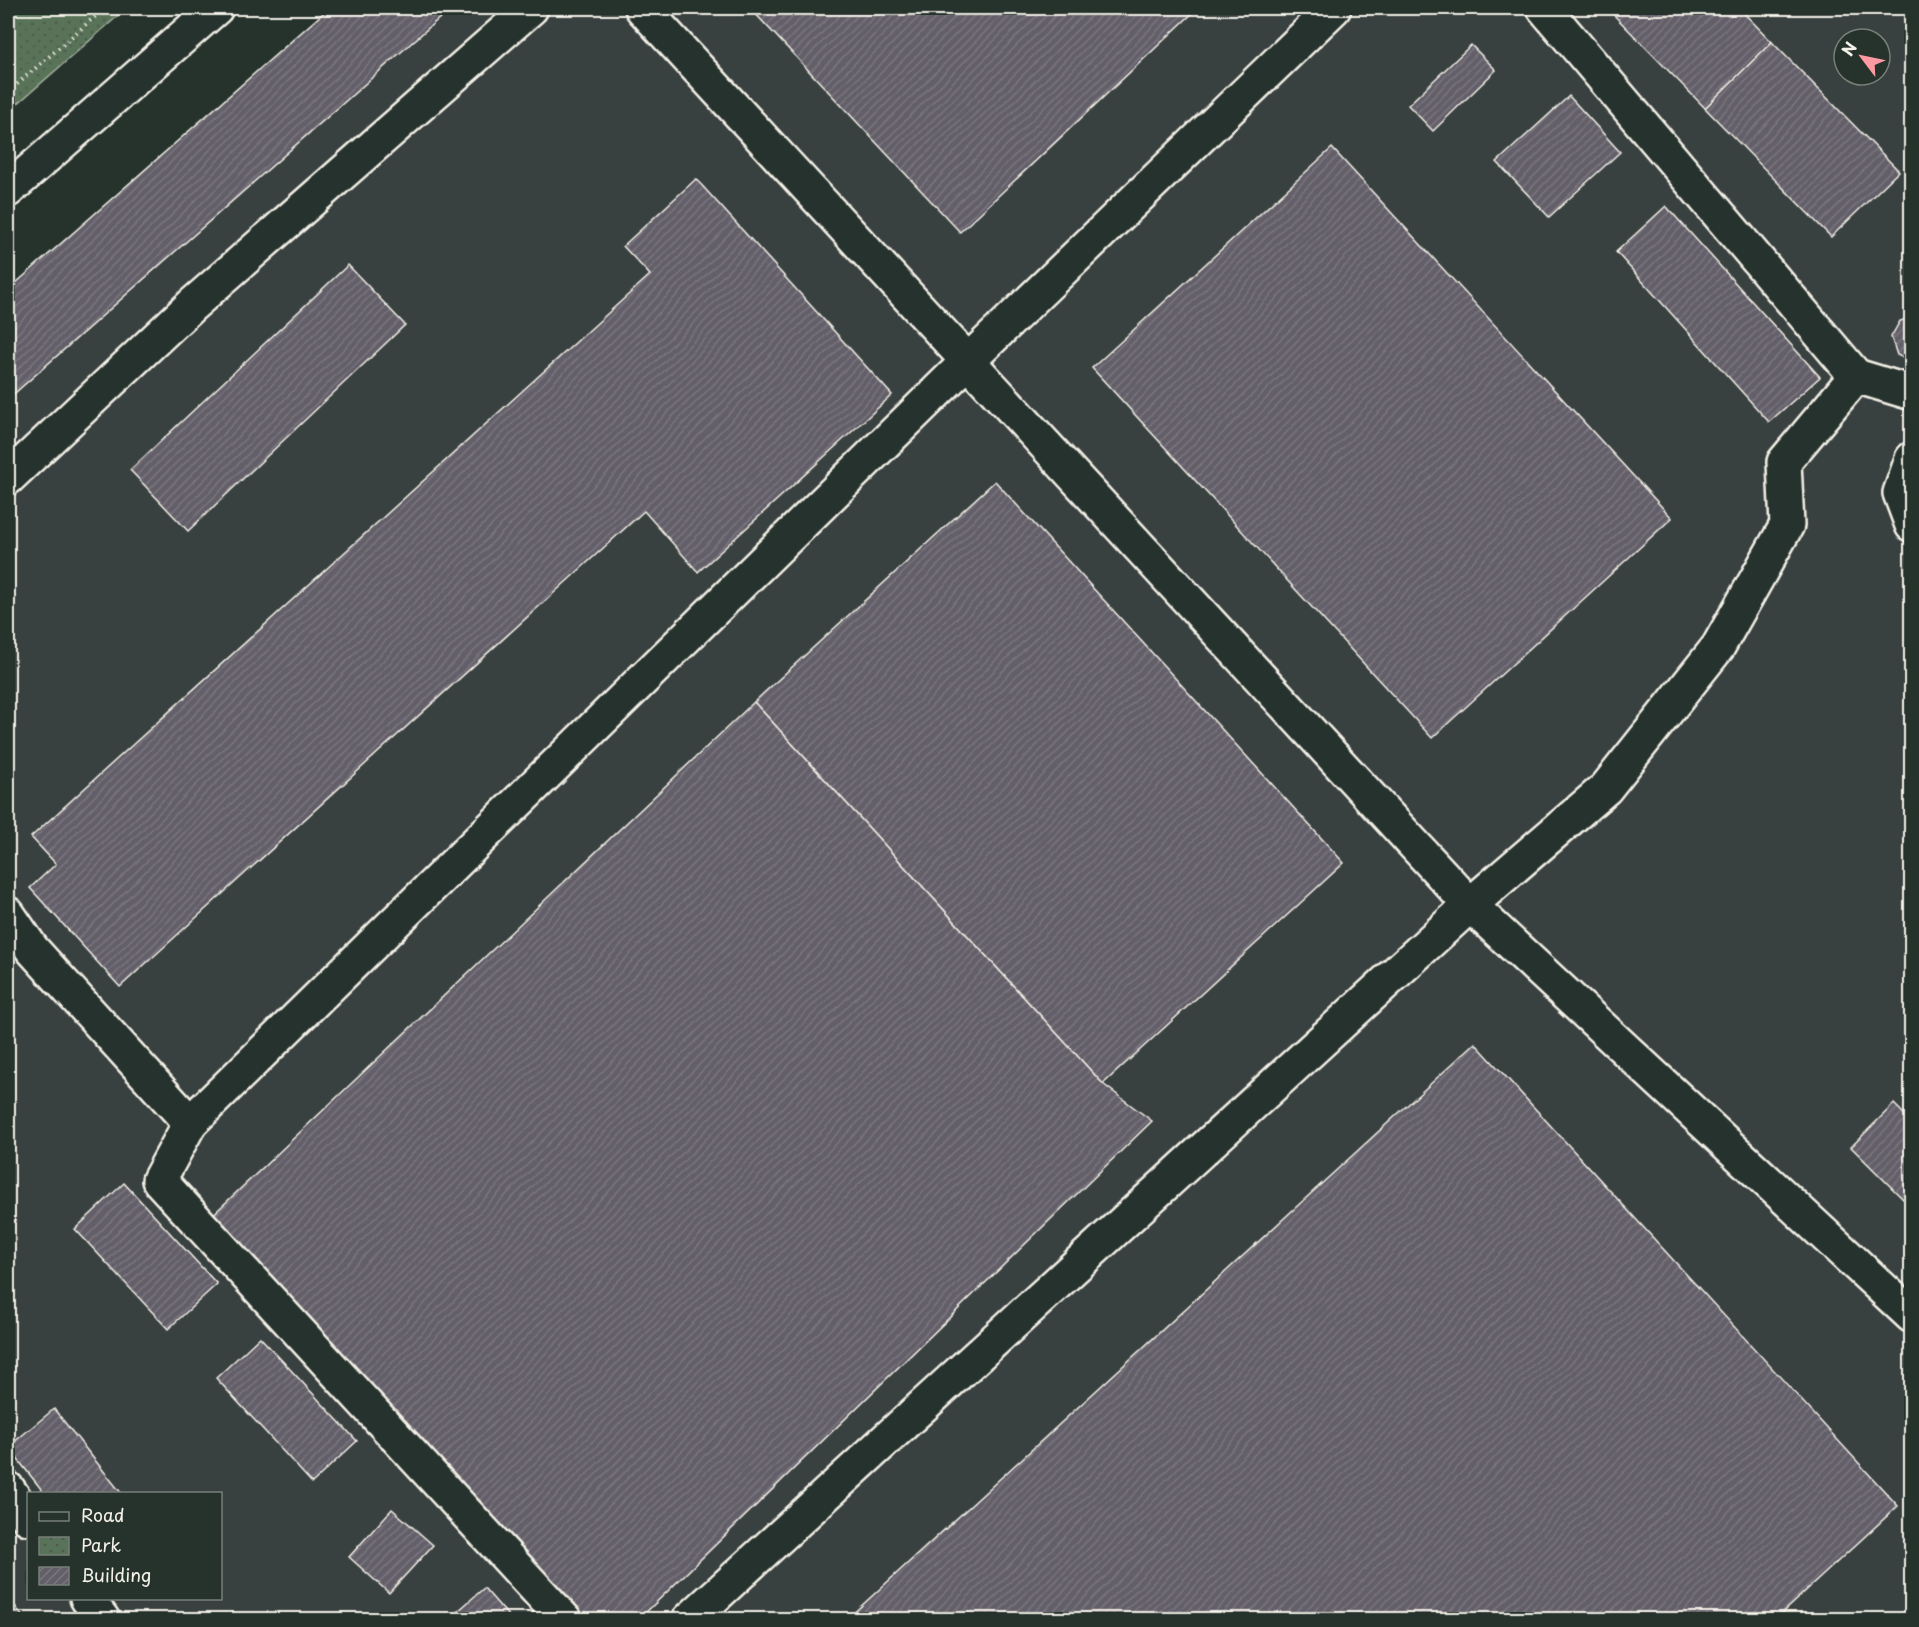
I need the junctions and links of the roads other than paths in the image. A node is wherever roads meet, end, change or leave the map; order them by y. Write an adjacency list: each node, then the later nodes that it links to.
1 (216, 8): 6 (street)
2 (531, 8): 11 (street)
3 (642, 8): 7 (street)
4 (1334, 8): 7 (street)
5 (1544, 8): 8 (street)
6 (8, 190)
7 (968, 361): 13 (street); 15 (street)
8 (1856, 376): 9 (street); 13 (street)
9 (1911, 393)
10 (1911, 459): 12 (street)
11 (8, 478)
12 (1911, 525)
13 (1470, 905): 16 (street); 22 (street)
14 (8, 914): 15 (street)
15 (190, 1123): 21 (street)
16 (1911, 1316)
17 (8, 1489): 18 (street)
18 (27, 1517)
19 (88, 1600): 20 (street)
20 (103, 1620)
21 (565, 1620)
22 (690, 1620)

